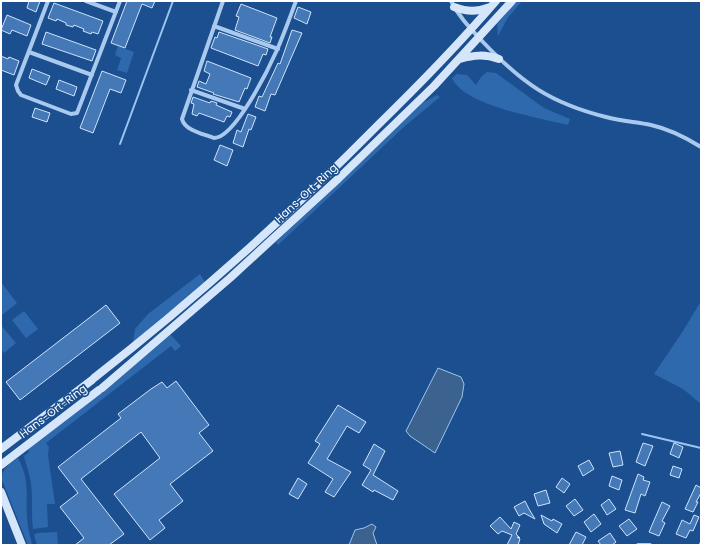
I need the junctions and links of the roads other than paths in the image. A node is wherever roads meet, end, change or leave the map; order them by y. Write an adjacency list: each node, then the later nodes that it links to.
1 (48, 1): 14 (street)
2 (86, 1): 9 (street)
3 (120, 1): 9 (street)
4 (223, 1): 10 (street)
5 (296, 1): 13 (street)
6 (512, 1): 12 (main road, Hans-Ort-Ring)
7 (453, 4): 8 (main road); 11 (street)
8 (493, 4): 11 (main road, Hans-Ort-Ring)
9 (116, 12): 17 (street)
10 (214, 26): 13 (street); 18 (street)
11 (470, 29): 12 (street); 21 (main road, Hans-Ort-Ring)
12 (479, 38): 15 (street); 16 (main road, Hans-Ort-Ring)
13 (278, 49): 19 (street)
14 (29, 52): 17 (street); 17 (street)
15 (499, 59): 16 (main road); 20 (street)
16 (459, 60): 22 (main road, Hans-Ort-Ring)
17 (92, 75)
18 (191, 90): 19 (street); 19 (street)
19 (245, 109)
20 (701, 147)
21 (2, 447)
22 (1, 465)
23 (1, 492): 25 (main road)
24 (1, 509): 25 (main road)
25 (9, 516): 26 (main road)
26 (22, 545)
27 (638, 545): 28 (street)
28 (650, 545)

